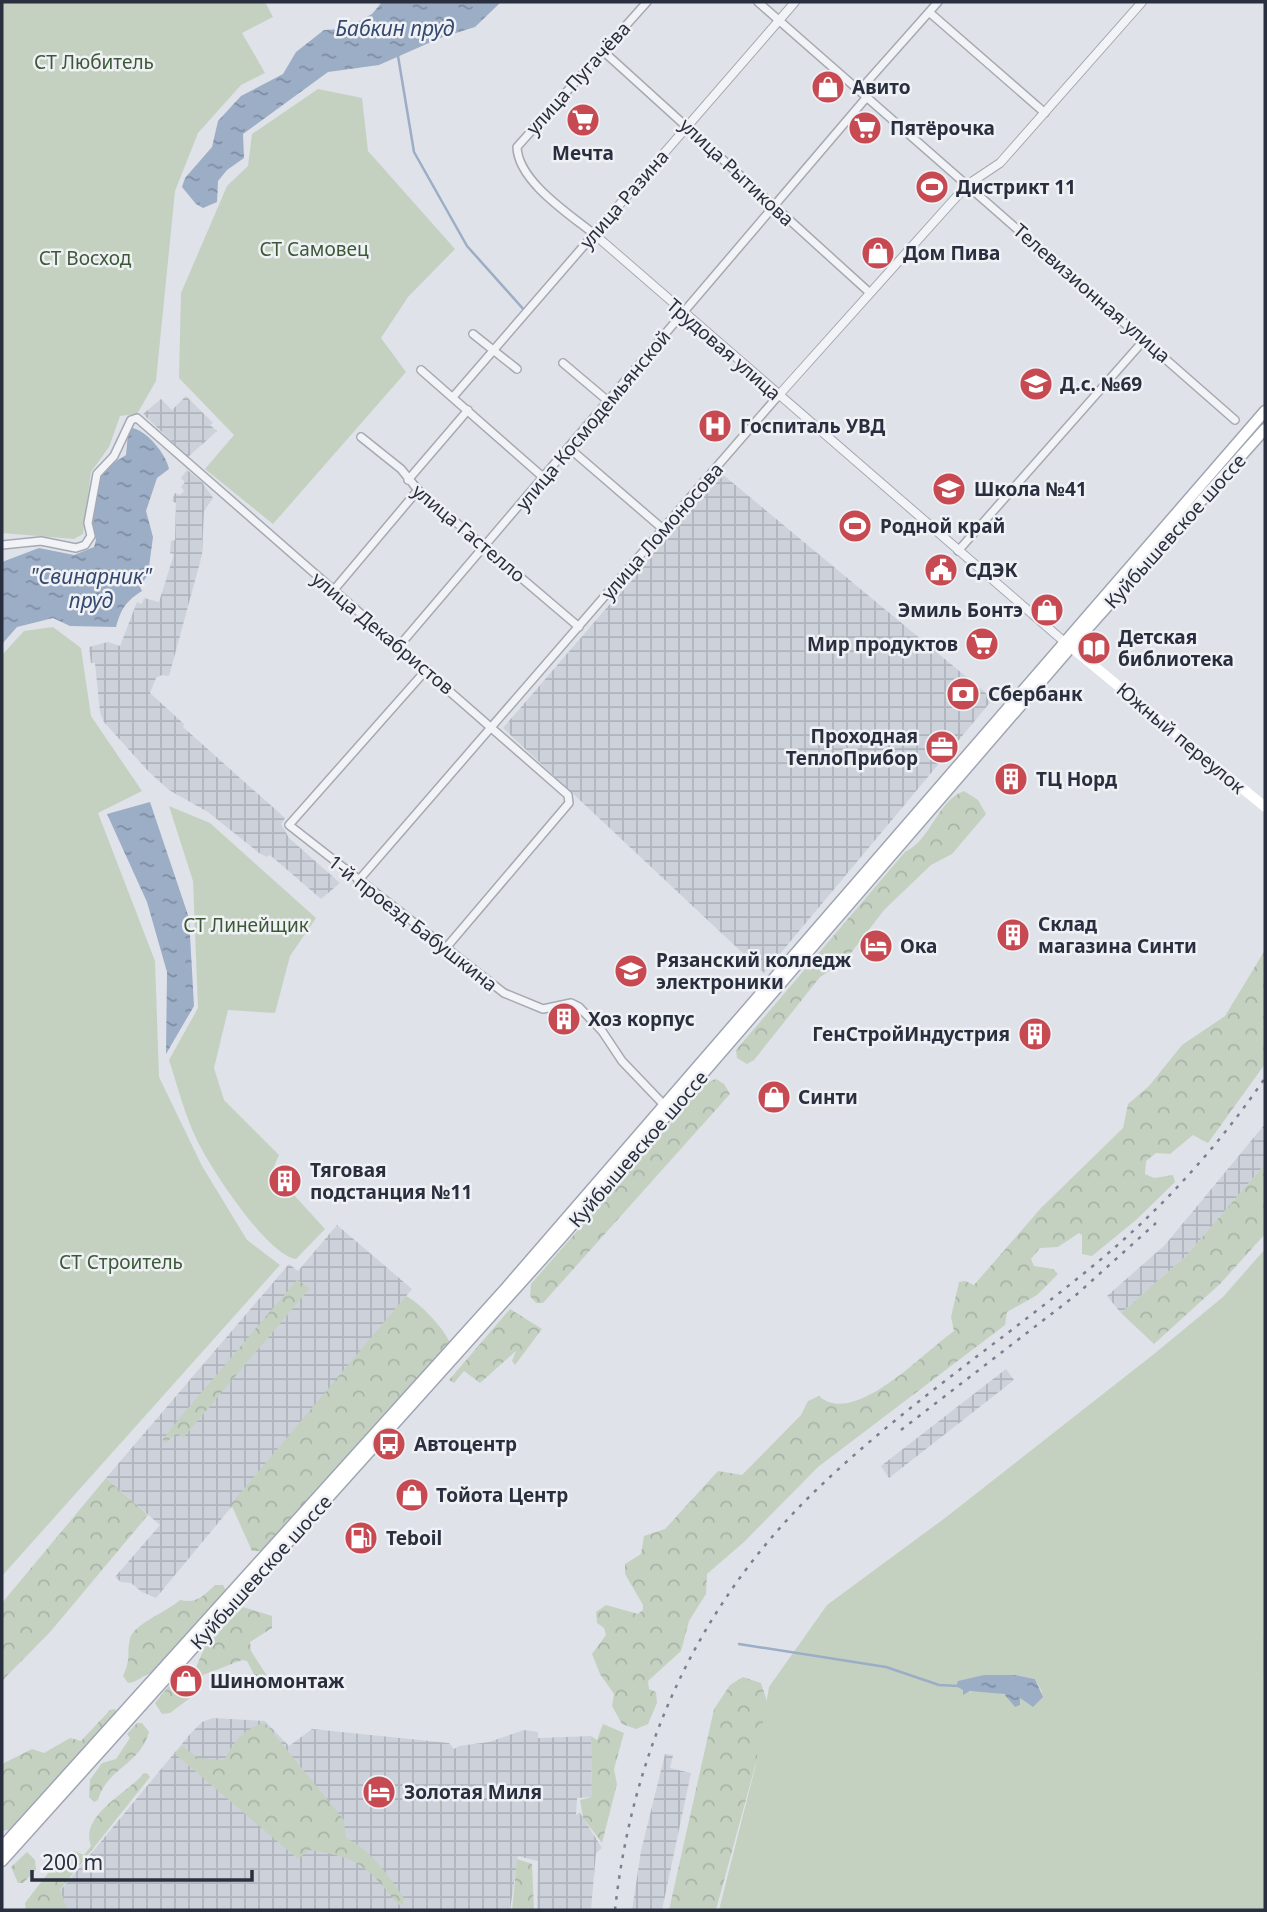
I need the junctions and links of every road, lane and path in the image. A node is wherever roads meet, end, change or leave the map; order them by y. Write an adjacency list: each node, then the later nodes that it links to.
1 (647, 2): 8 (street, улица Пугачёва)
2 (758, 2): 7 (street, Телевизионная улица)
3 (796, 2): 7 (street, улица Разина)
4 (938, 2): 6 (street)
5 (1142, 2): 11 (street, улица Ломоносова)
6 (929, 12): 9 (street); 11 (street)
7 (779, 20): 9 (street, Телевизионная улица); 12 (street, улица Разина)
8 (603, 51): 12 (street, улица Рытикова); 13 (street, улица Пугачёва)
9 (859, 91): 10 (street, Телевизионная улица)
10 (866, 98): 14 (street, Телевизионная улица); 15 (street, улица Космодемьянской)
11 (1045, 113): 14 (street, улица Ломоносова)
12 (687, 125): 15 (street, улица Рытикова); 16 (street, улица Разина)
13 (518, 158): 16 (street, Трудовая улица)
14 (967, 184): 17 (street, улица Ломоносова); 20 (street, Телевизионная улица)
15 (774, 206): 17 (street, улица Рытикова); 18 (street, улица Космодемьянской)
16 (594, 234): 18 (street, Трудовая улица); 21 (street, улица Разина)
17 (870, 293): 25 (street, улица Ломоносова)
18 (684, 313): 25 (street, Трудовая улица); 27 (street, улица Космодемьянской)
19 (473, 334): 21 (street)
20 (1145, 339): 30 (street, Телевизионная улица); 40 (street)
21 (494, 351): 23 (street); 26 (street, улица Разина)
22 (563, 363): 27 (street)
23 (517, 369)
24 (421, 370): 26 (street)
25 (778, 396): 37 (street, улица Ломоносова); 40 (street, Трудовая улица)
26 (453, 397): 28 (street)
27 (608, 401): 33 (street, улица Космодемьянской)
28 (468, 410): 34 (street); 35 (street)
29 (1265, 410): 44 (main road, Куйбышевское шоссе)
30 (1235, 419)
31 (1265, 429): 44 (main road, Куйбышевское шоссе)
32 (361, 437): 35 (street, улица Гастелло)
33 (569, 449): 34 (street, улица Космодемьянской); 37 (street)
34 (544, 478): 39 (street, улица Космодемьянской)
35 (408, 480): 36 (street, улица Гастелло)
36 (418, 490): 39 (street, улица Гастелло); 41 (street)
37 (663, 529): 42 (street, улица Ломоносова)
38 (2, 545): 41 (street, улица Декабристов)
39 (486, 545): 42 (street, улица Гастелло); 43 (street, улица Космодемьянской)
40 (958, 551): 44 (street, Трудовая улица)
41 (332, 591): 43 (street, улица Декабристов)
42 (579, 627): 46 (street, улица Ломоносова)
43 (400, 645): 45 (street, улица Декабристов)
44 (1067, 645): 47 (main road, Южный переулок); 50 (main road, Куйбышевское шоссе); 52 (main road, Куйбышевское шоссе)
45 (427, 669): 46 (street, улица Декабристов); 48 (street, 1-й проезд Бабушкина)
46 (494, 727): 48 (street, улица Ломоносова); 49 (street, улица Декабристов)
47 (1265, 807)
48 (358, 881): 49 (street, 1-й проезд Бабушкина)
49 (444, 949): 50 (street, 1-й проезд Бабушкина)
50 (666, 1106): 51 (main road, Куйбышевское шоссе)
51 (2, 1847)
52 (2, 1861)

